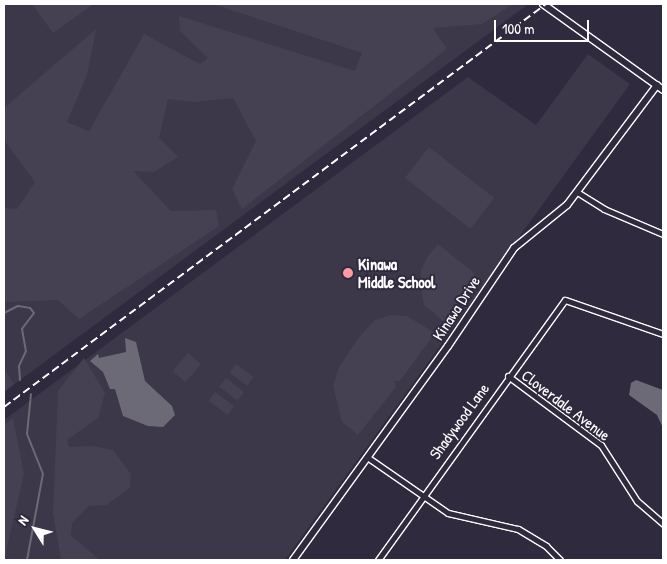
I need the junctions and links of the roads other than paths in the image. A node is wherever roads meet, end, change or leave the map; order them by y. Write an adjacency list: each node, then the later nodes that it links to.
1 (543, 4): 2 (street)
2 (657, 85): 3 (street); 4 (street, Kinawa Drive)
3 (663, 90)
4 (577, 192): 5 (street); 8 (street, Kinawa Drive)
5 (663, 234)
6 (663, 334): 7 (street, Shadywood Lane)
7 (508, 376): 9 (street, Shadywood Lane); 10 (street, Cloverdale Avenue)
8 (367, 457): 9 (street); 11 (street, Kinawa Drive)
9 (420, 497): 12 (street, Shadywood Lane); 13 (street)
10 (663, 524)
11 (293, 560)
12 (378, 560)
13 (560, 560)

